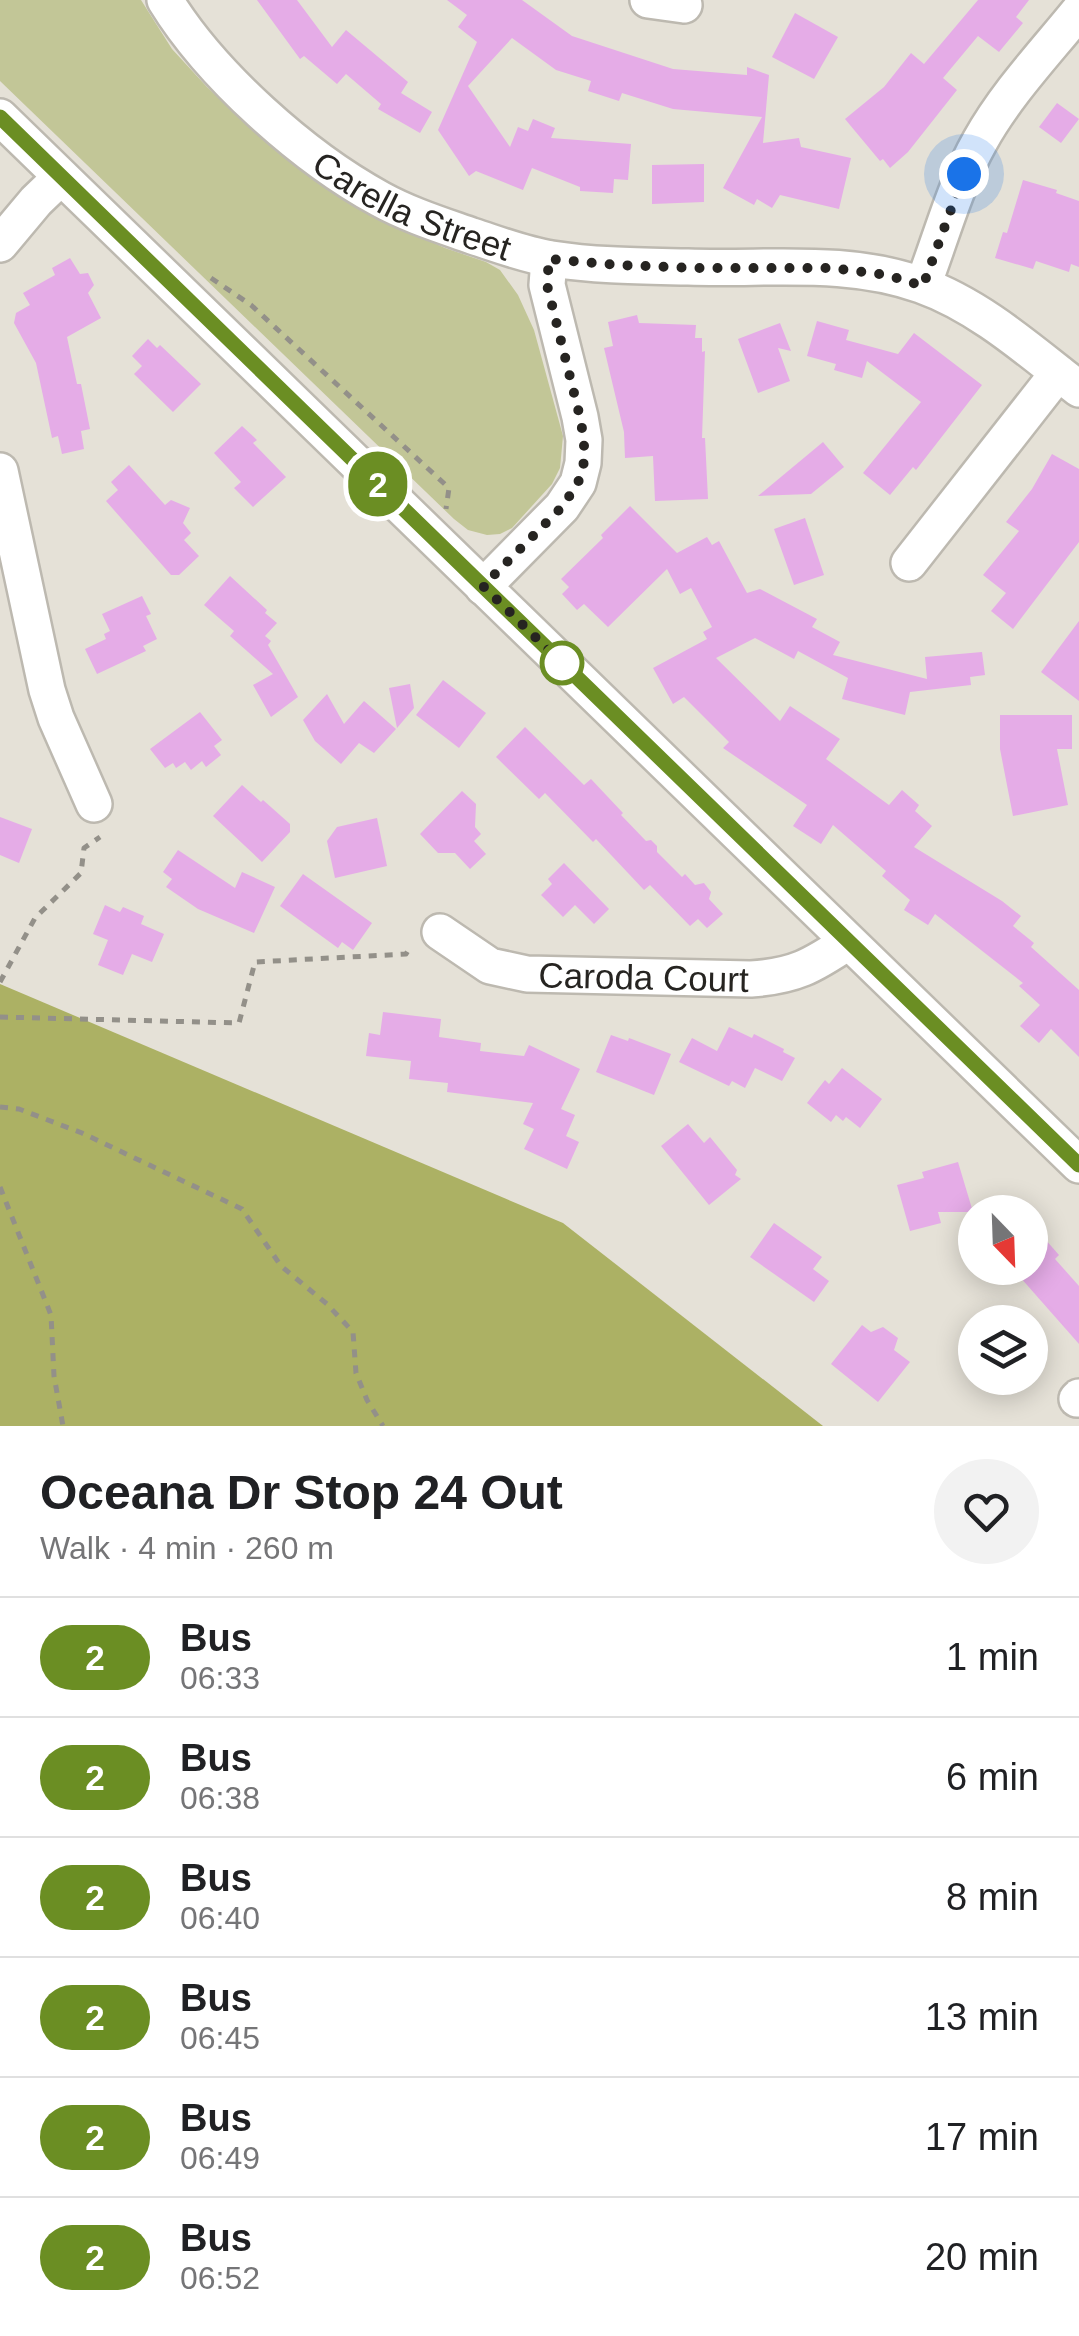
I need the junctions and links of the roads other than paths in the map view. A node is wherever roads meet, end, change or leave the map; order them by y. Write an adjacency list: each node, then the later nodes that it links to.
1 (165, 0): 8 (street, Carella Street)
2 (648, 0): 3 (street)
3 (684, 5)
4 (1079, 11): 9 (street)
5 (0, 117): 6 (street)
6 (61, 177): 7 (street); 13 (street)
7 (0, 244)
8 (549, 259): 9 (street, Carella Street); 13 (street)
9 (923, 286): 10 (street, Carella Street)
10 (1068, 381): 12 (street, Carella Street)
11 (0, 471): 14 (street)
12 (909, 563)
13 (483, 586): 16 (street)
14 (97, 820)
15 (425, 939): 16 (street, Caroda Court)
16 (848, 942): 17 (street)
17 (1079, 1165)

